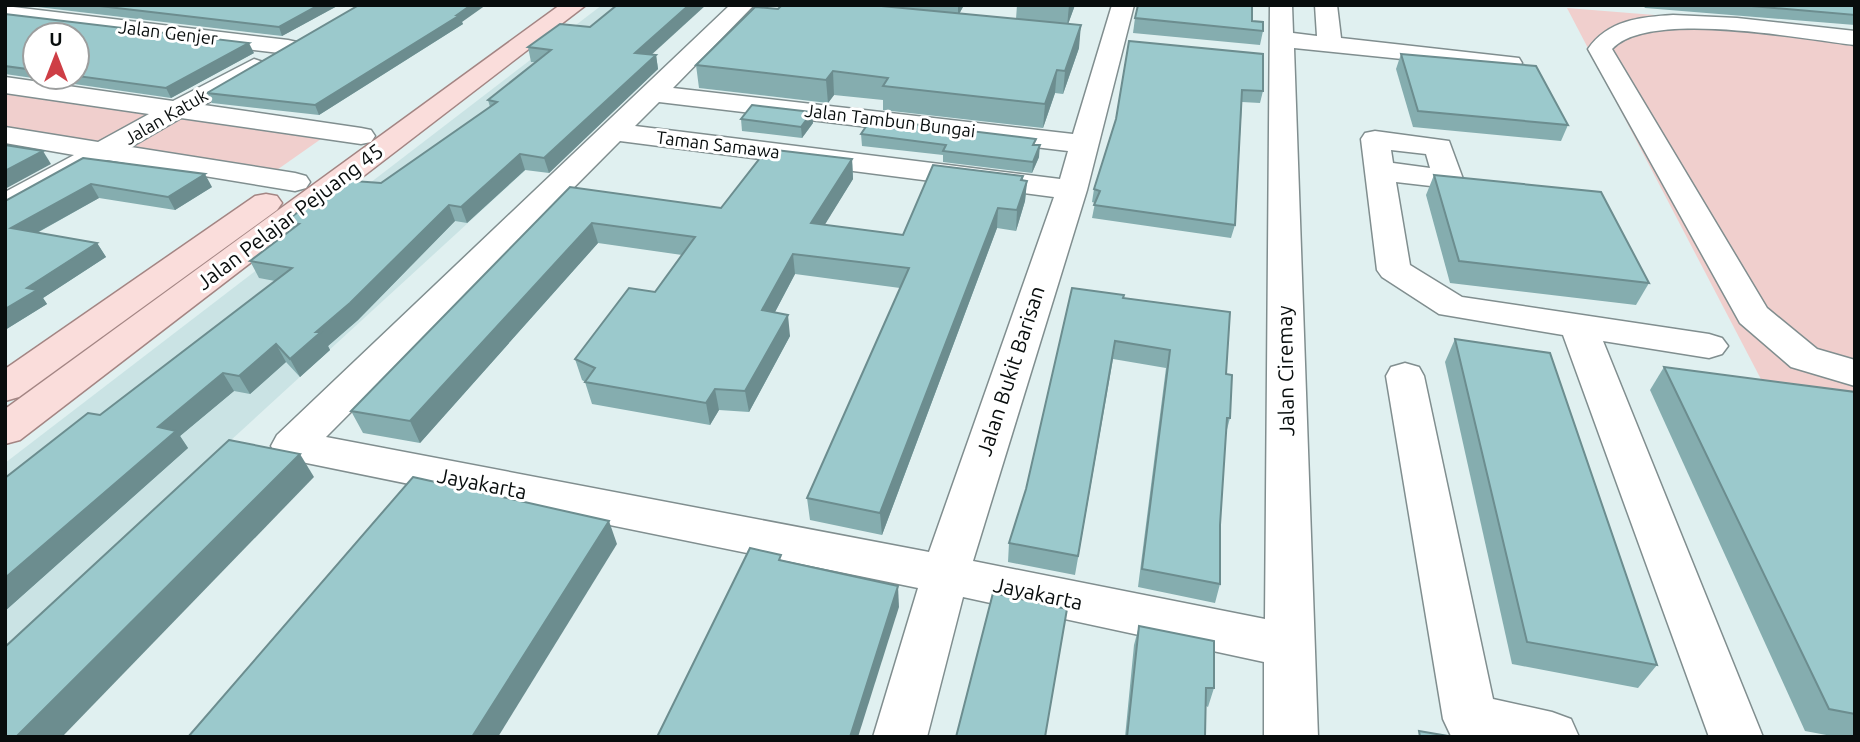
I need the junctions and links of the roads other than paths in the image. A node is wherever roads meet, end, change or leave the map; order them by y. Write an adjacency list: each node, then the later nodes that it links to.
1 (545, 5): 17 (main road, Jalan Pelajar Pejuang 45)
2 (575, 5): 29 (main road, Jalan Pelajar Pejuang 45)
3 (1326, 5): 10 (street)
4 (753, 6): 13 (street, Jayakarta)
5 (5, 13): 9 (street, Jalan Genjer)
6 (1116, 32): 18 (street, Jalan Bukit Barisan)
7 (1855, 38): 26 (street)
8 (1275, 40): 10 (street); 31 (street, Jalan Ciremay)
9 (299, 41): 14 (street, Jalan Katuk)
10 (1330, 44): 11 (street)
11 (1510, 63)
12 (5, 85): 14 (street)
13 (654, 94): 15 (street, Jayakarta); 18 (street, Jalan Tambun Bungai)
14 (179, 110): 17 (street); 19 (street, Jalan Katuk)
15 (614, 132): 22 (street, Taman Samawa); 30 (street, Jayakarta)
16 (5, 135): 19 (street)
17 (361, 136): 21 (main road, Jalan Pelajar Pejuang 45)
18 (1084, 144): 22 (street, Jalan Bukit Barisan)
19 (105, 152): 21 (street); 23 (street, Jalan Katuk)
20 (1382, 171): 24 (street)
21 (295, 182): 28 (main road, Jalan Pelajar Pejuang 45)
22 (1072, 190): 30 (street, Jalan Bukit Barisan)
23 (5, 205)
24 (1579, 327): 25 (street); 35 (street)
25 (1709, 346)
26 (1855, 373)
27 (1405, 376): 34 (street)
28 (5, 388)
29 (5, 430)
30 (945, 575): 31 (street, Jayakarta); 32 (street, Jalan Bukit Barisan)
31 (1290, 646): 33 (street, Jalan Ciremay)
32 (900, 737)
33 (1291, 737)
34 (1552, 737)
35 (1736, 737)

